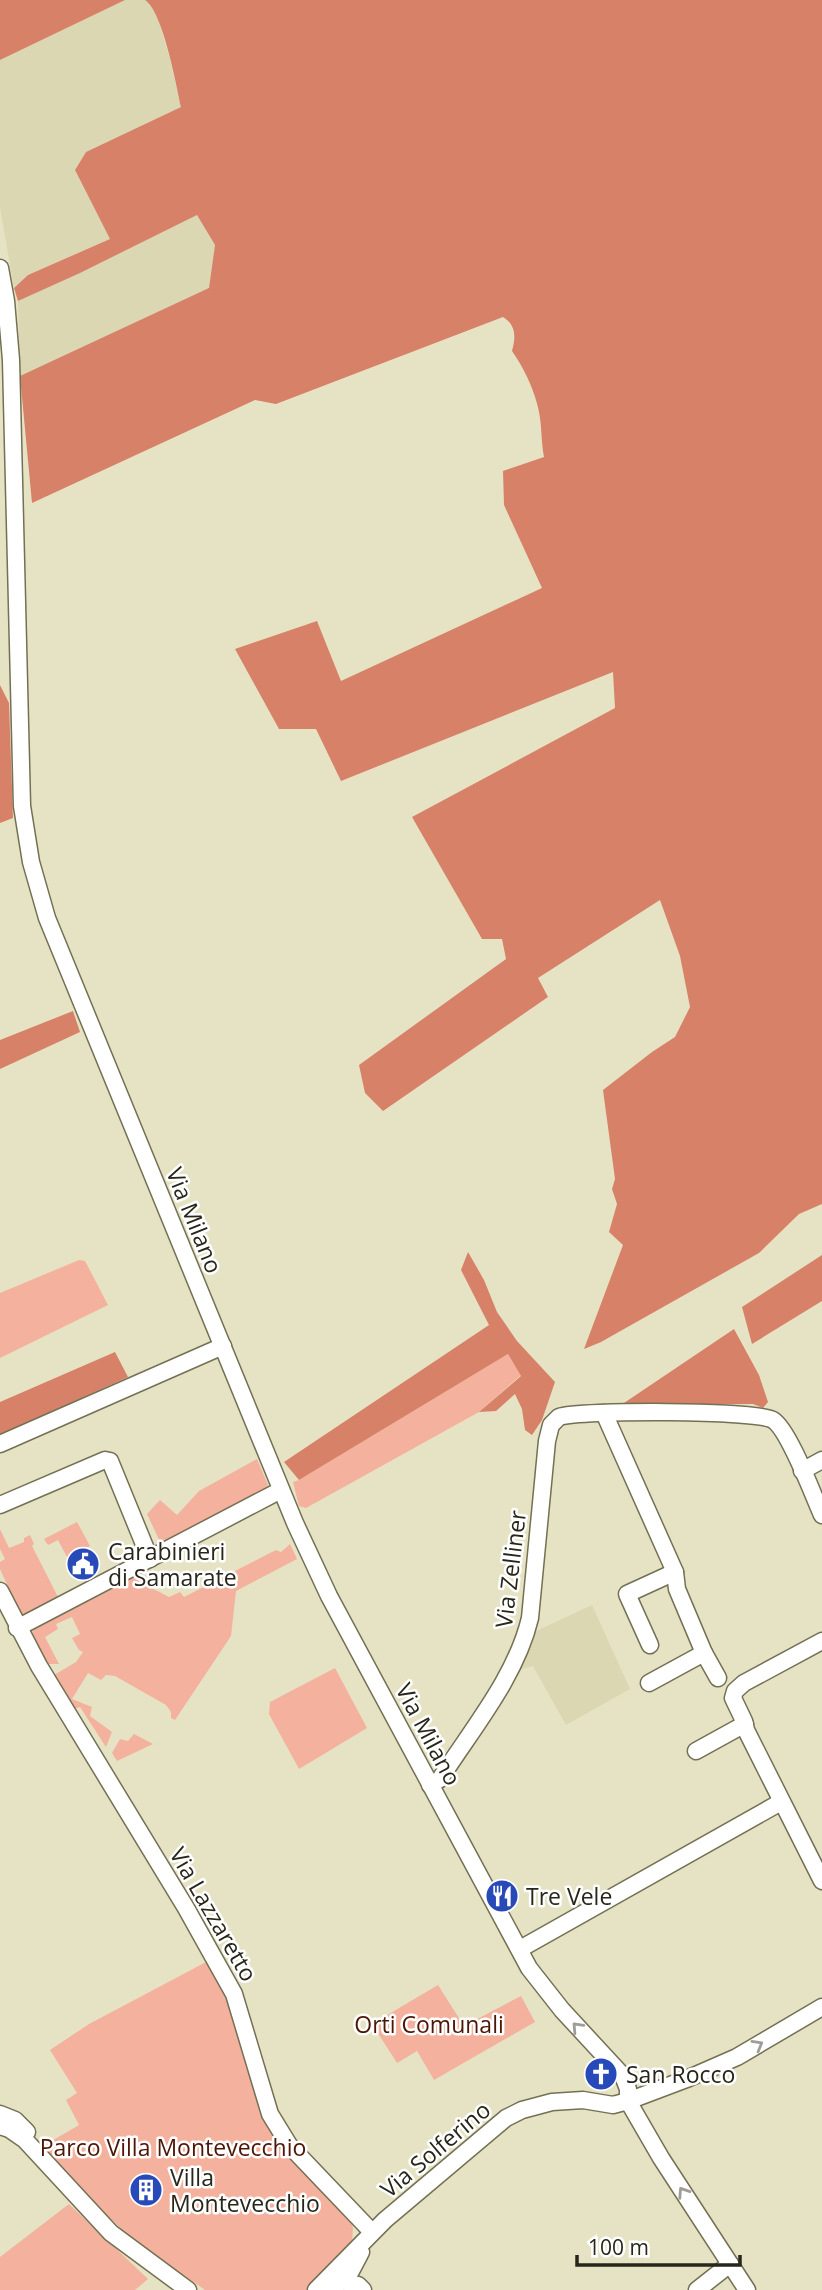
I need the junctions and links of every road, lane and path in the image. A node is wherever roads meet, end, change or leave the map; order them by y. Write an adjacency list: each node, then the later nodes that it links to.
1 (0, 268): 2 (street, Via Milano)
2 (223, 1346): 4 (street); 7 (street, Via Milano)
3 (604, 1413): 6 (street); 11 (street); 21 (street, Via Zelliner)
4 (0, 1444)
5 (822, 1460): 6 (street)
6 (802, 1471): 9 (street)
7 (281, 1490): 10 (street); 21 (street, Via Milano)
8 (0, 1505): 10 (street)
9 (822, 1514)
10 (150, 1559): 13 (street)
11 (675, 1572): 15 (street); 16 (street)
12 (0, 1591): 13 (street, Via Lazzaretto)
13 (9, 1621): 30 (street, Via Lazzaretto)
14 (822, 1641): 19 (street)
15 (650, 1645)
16 (704, 1653): 17 (street); 18 (street)
17 (718, 1678)
18 (649, 1684)
19 (745, 1724): 20 (street); 22 (street)
20 (695, 1751)
21 (430, 1785): 24 (street, Via Milano)
22 (781, 1802): 23 (street); 24 (street)
23 (822, 1881)
24 (520, 1949): 26 (street, Via Milano, one-way to 24)
25 (822, 2007): 26 (street, Via Solferino, one-way to 25)
26 (628, 2101): 30 (street, Via Solferino); 32 (street, Via Milano, one-way to 26)
27 (0, 2114): 29 (street)
28 (0, 2126): 29 (street)
29 (40, 2155): 34 (street)
30 (368, 2238): 31 (street, Via Solferino); 33 (street, Via Solferino)
31 (356, 2263): 33 (street, Via Solferino); 35 (street)
32 (730, 2264): 36 (street); 37 (street, Via Milano)
33 (329, 2285): 35 (street)
34 (188, 2290)
35 (364, 2290)
36 (696, 2290)
37 (747, 2290)

